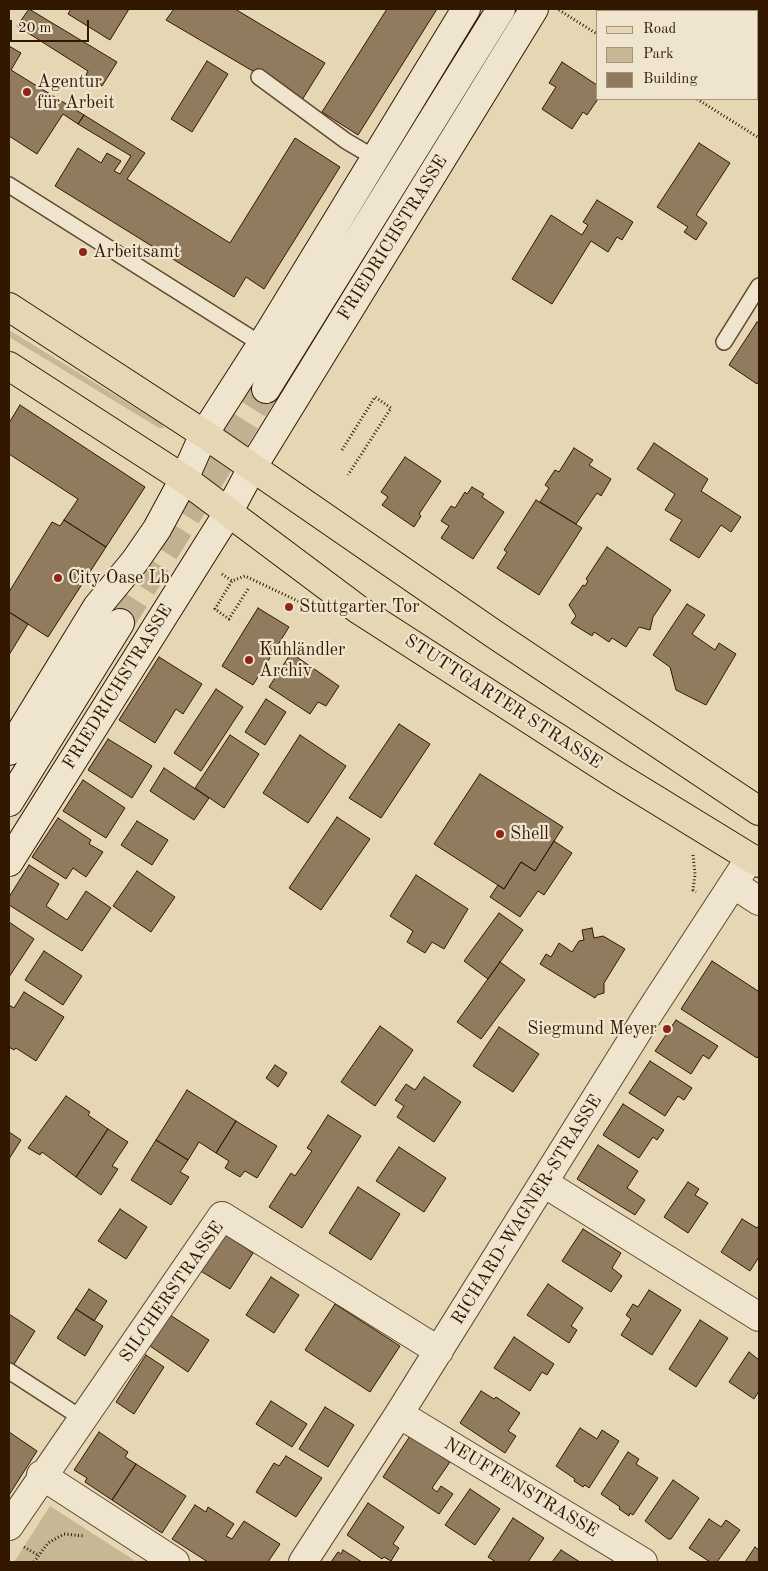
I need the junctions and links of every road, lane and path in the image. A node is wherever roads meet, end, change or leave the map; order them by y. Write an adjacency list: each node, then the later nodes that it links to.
1 (466, 9): 9 (main road)
2 (501, 9): 16 (main road, FRIEDRICHSTRASSE)
3 (534, 9): 19 (main road, FRIEDRICHSTRASSE)
4 (557, 9): 5 (path)
5 (596, 33)
6 (259, 77): 9 (lane)
7 (699, 100): 8 (path)
8 (759, 138)
9 (375, 158): 14 (main road)
10 (9, 185): 14 (lane)
11 (759, 286): 13 (lane)
12 (9, 307): 17 (main road)
13 (724, 342)
14 (261, 344): 17 (main road)
15 (9, 366): 21 (main road, STUTTGARTER STRASSE)
16 (266, 389)
17 (204, 434): 19 (main road); 21 (main road)
18 (342, 450): 20 (path)
19 (252, 468): 22 (main road); 28 (main road)
20 (348, 475)
21 (184, 479): 22 (main road, STUTTGARTER STRASSE); 26 (main road)
22 (228, 513): 29 (main road, STUTTGARTER STRASSE); 30 (main road, FRIEDRICHSTRASSE)
23 (232, 581): 24 (path)
24 (248, 589)
25 (120, 623): 27 (main road, FRIEDRICHSTRASSE)
26 (9, 751)
27 (9, 802)
28 (759, 811)
29 (756, 856): 31 (main road, RICHARD-WAGNER-STRASSE)
30 (9, 862)
31 (733, 884): 32 (main road); 33 (main road, RICHARD-WAGNER-STRASSE)
32 (759, 901)
33 (544, 1183): 34 (main road); 35 (main road, RICHARD-WAGNER-STRASSE)
34 (759, 1317)
35 (439, 1351): 37 (main road, RICHARD-WAGNER-STRASSE); 38 (main road, SILCHERSTRASSE)
36 (9, 1372): 38 (lane)
37 (400, 1414): 44 (main road, RICHARD-WAGNER-STRASSE); 45 (main road, NEUFFENSTRASSE)
38 (83, 1419): 39 (main road, SILCHERSTRASSE)
39 (42, 1475): 40 (main road, SILCHERSTRASSE); 43 (main road)
40 (9, 1526)
41 (92, 1540): 42 (path)
42 (34, 1562)
43 (175, 1562)
44 (303, 1562)
45 (643, 1562)

